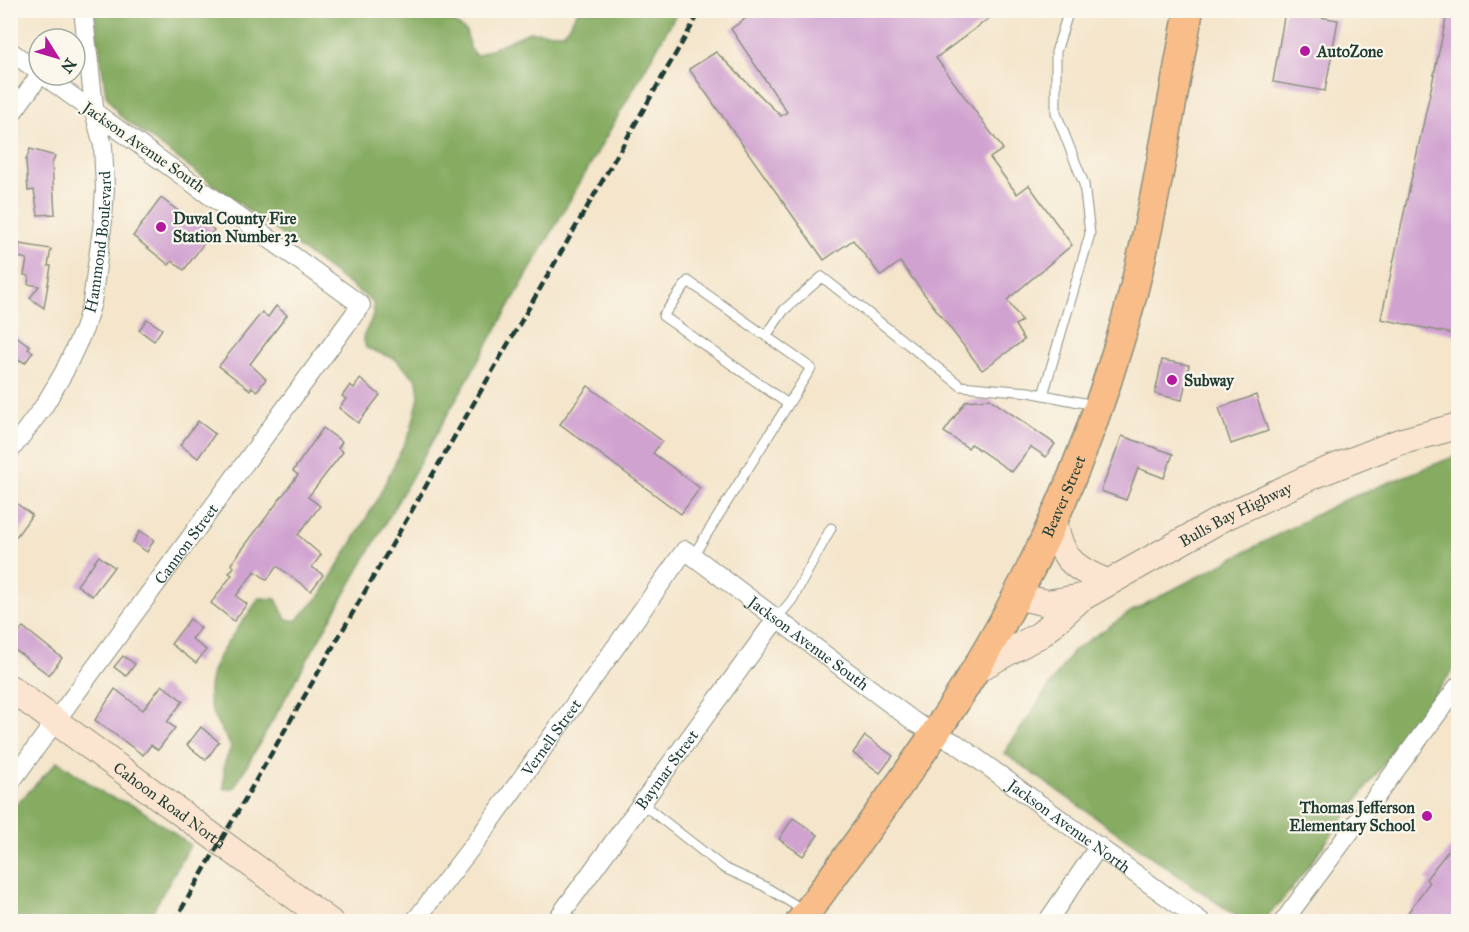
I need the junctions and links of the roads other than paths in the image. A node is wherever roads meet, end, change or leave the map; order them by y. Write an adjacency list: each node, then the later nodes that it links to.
1 (83, 10): 8 (street, Hammond Boulevard)
2 (1070, 10): 12 (lane)
3 (1189, 10): 14 (main road, Beaver Street)
4 (10, 51): 5 (street, Jackson Avenue South)
5 (27, 64)
6 (31, 87): 9 (street)
7 (57, 87): 8 (street, Jackson Avenue South)
8 (95, 115): 10 (street, Jackson Avenue South); 16 (street, Hammond Boulevard)
9 (10, 116)
10 (361, 305): 27 (street, Cannon Street)
11 (766, 336): 12 (lane); 13 (lane); 13 (lane)
12 (1043, 395): 14 (lane)
13 (788, 405): 19 (lane)
14 (1099, 406): 17 (main road, Beaver Street)
15 (1458, 426): 20 (main road, Bulls Bay Highway)
16 (10, 451)
17 (1054, 519): 20 (main road); 21 (main road, Beaver Street)
18 (831, 528): 23 (lane)
19 (689, 553): 23 (street, Jackson Avenue South); 35 (street, Vernell Street)
20 (1107, 582): 22 (main road, Bulls Bay Highway)
21 (1016, 596): 22 (main road, Bulls Bay Highway); 24 (main road, Beaver Street)
22 (1083, 597): 24 (main road)
23 (777, 618): 28 (street, Jackson Avenue South); 30 (street, Baymar Street)
24 (974, 671): 28 (main road, Beaver Street)
25 (1458, 686): 38 (street)
26 (10, 688): 27 (main road, Cahoon Road North)
27 (55, 722): 29 (street, Cannon Street); 34 (main road, Cahoon Road North)
28 (935, 732): 31 (street, Jackson Avenue North); 32 (main road, Beaver Street)
29 (10, 783)
30 (640, 802): 32 (lane); 33 (street, Baymar Street)
31 (1099, 846): 36 (street); 37 (street, Jackson Avenue North)
32 (803, 917)
33 (564, 918)
34 (330, 921)
35 (414, 921)
36 (1047, 921)
37 (1202, 921)
38 (1283, 921)

